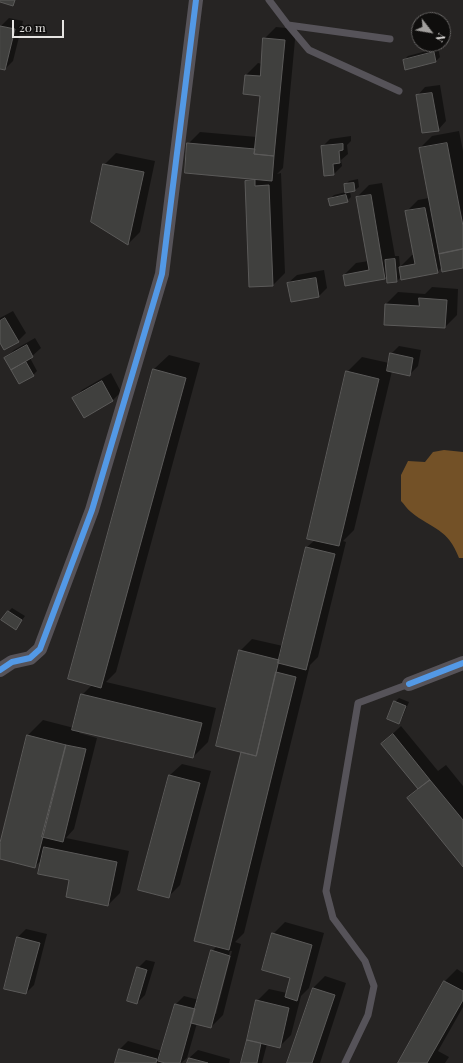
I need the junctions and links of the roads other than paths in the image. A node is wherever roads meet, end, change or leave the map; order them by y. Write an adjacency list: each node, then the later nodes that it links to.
1 (196, 0): 7 (street)
2 (269, 0): 3 (lane)
3 (288, 25): 4 (lane); 5 (lane)
4 (390, 39)
5 (399, 91)
6 (463, 663): 8 (street)
7 (0, 670)
8 (409, 684): 9 (lane)
9 (346, 1063)

